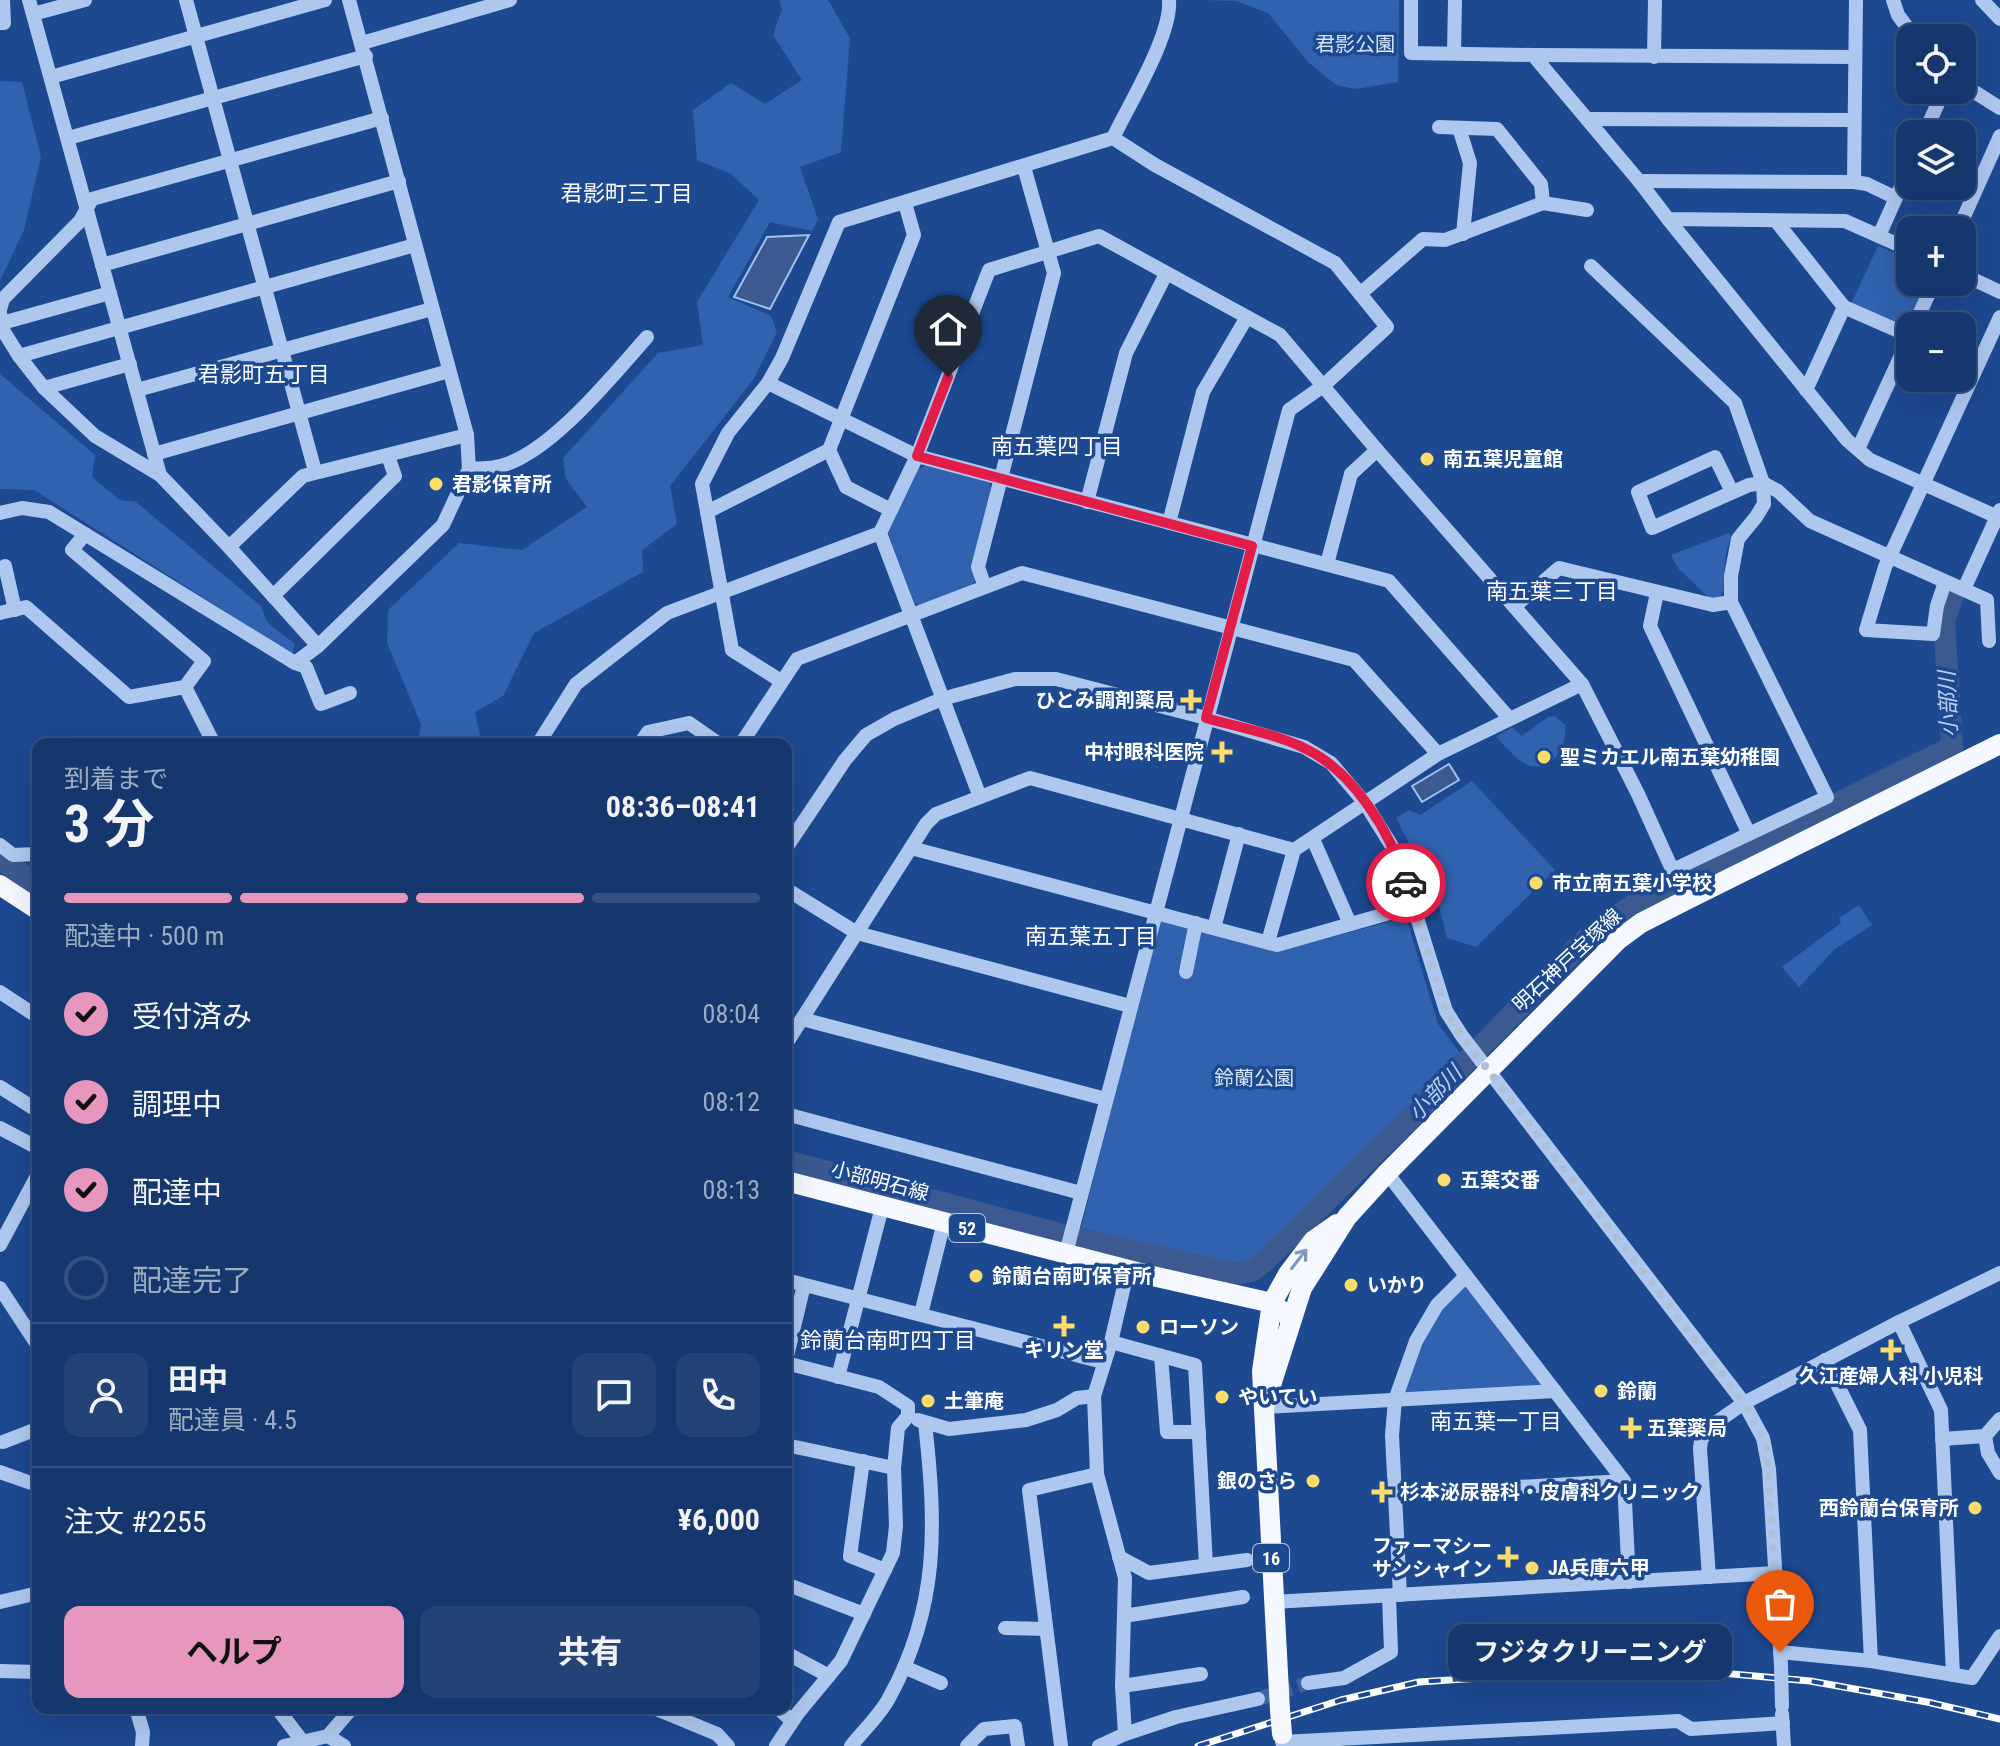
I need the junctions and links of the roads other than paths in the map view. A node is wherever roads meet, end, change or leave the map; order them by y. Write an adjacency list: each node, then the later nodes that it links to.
1 (3, 0): 16 (street)
2 (85, 0): 14 (street)
3 (186, 0): 18 (street)
4 (325, 0): 18 (street)
5 (349, 0): 19 (street)
6 (510, 0): 19 (street)
7 (1169, 0): 35 (street)
8 (1411, 0): 20 (street)
9 (1455, 0): 20 (street)
10 (1655, 0): 22 (street)
11 (1856, 0): 23 (street)
12 (1893, 0): 17 (street)
13 (1982, 0): 15 (street)
14 (31, 7): 24 (street)
15 (2000, 19)
16 (0, 23)
17 (1905, 24)
18 (197, 36): 24 (street); 26 (street)
19 (364, 50): 26 (street); 28 (street)
20 (1454, 53): 21 (street)
21 (1533, 55): 22 (street); 29 (street)
22 (1654, 57): 23 (street)
23 (1855, 57): 30 (street)
24 (51, 77): 34 (street)
25 (1976, 93): 27 (street)
26 (214, 99): 34 (street); 36 (street)
27 (2000, 108)
28 (382, 118): 36 (street); 38 (street)
29 (1587, 119): 30 (street); 39 (street)
30 (1854, 120): 40 (street)
31 (1439, 127): 32 (street)
32 (1459, 128): 43 (street); 50 (street)
33 (2000, 136): 46 (street)
34 (68, 138): 44 (street)
35 (1113, 138): 37 (street); 62 (street)
36 (230, 160): 44 (street); 49 (street)
37 (1024, 167): 42 (street); 54 (street)
38 (399, 181): 49 (street); 53 (street)
39 (1639, 181): 40 (street); 47 (street)
40 (1854, 182): 41 (street)
41 (1896, 198): 51 (street)
42 (905, 203): 76 (street); 82 (street)
43 (1543, 203): 45 (street); 50 (street)
44 (86, 209): 55 (street); 65 (street)
45 (1587, 210)
46 (1964, 216)
47 (1668, 219): 48 (street); 80 (street)
48 (1776, 221): 51 (street); 63 (street)
49 (247, 225): 55 (street); 59 (street)
50 (1463, 234): 62 (street)
51 (1879, 236): 52 (street)
52 (1896, 244)
53 (415, 245): 59 (street); 64 (street)
54 (1048, 252): 57 (street); 89 (street); 93 (street)
55 (102, 265): 61 (street)
56 (1591, 266): 94 (street)
57 (1166, 274): 66 (street); 97 (street)
58 (1976, 281): 60 (street)
59 (265, 288): 68 (street); 71 (street)
60 (2000, 292)
61 (110, 293): 65 (street); 68 (street)
62 (1360, 294): 77 (street)
63 (1844, 307): 69 (street); 80 (street)
64 (432, 309): 71 (street); 75 (street)
65 (1, 316): 72 (street)
66 (1247, 317): 77 (street); 102 (street)
67 (2000, 317): 95 (street)
68 (120, 328): 72 (street); 73 (street)
69 (1896, 330)
70 (647, 337): 90 (street)
71 (283, 350): 79 (street); 81 (street)
72 (19, 356): 78 (street)
73 (130, 364): 78 (street); 79 (street)
74 (1896, 366): 84 (street)
75 (449, 371): 81 (street); 83 (street)
76 (768, 383): 82 (street); 99 (street)
77 (1323, 386): 86 (street); 105 (street)
78 (44, 388): 92 (street)
79 (137, 390): 87 (street)
80 (1806, 390): 84 (street)
81 (300, 413): 87 (street); 91 (street)
82 (842, 419): 85 (street); 89 (street)
83 (467, 435): 88 (street); 90 (street)
84 (1858, 449): 95 (street)
85 (829, 450): 98 (street); 99 (street)
86 (1377, 450): 108 (street); 117 (street)
87 (154, 454): 92 (street)
88 (388, 456): 91 (street); 115 (street)
89 (917, 456): 93 (street); 98 (street)
90 (469, 469): 122 (street)
91 (315, 471): 106 (street)
92 (160, 475): 106 (street)
93 (1000, 478): 97 (street); 111 (street)
94 (1763, 483): 96 (street); 107 (street); 116 (street)
95 (1923, 484): 101 (street); 107 (street)
96 (1732, 492): 96 (street)
97 (1087, 502): 102 (street)
98 (891, 510): 103 (street)
99 (707, 512): 113 (street)
100 (0, 513): 104 (street)
101 (1999, 514): 112 (street)
102 (1169, 523): 105 (street)
103 (880, 533): 113 (street); 119 (street)
104 (85, 534): 123 (street); 126 (street)
105 (1252, 546): 108 (street); 120 (street)
106 (229, 547): 115 (street)
107 (1891, 558): 110 (street); 110 (street)
108 (1327, 564): 130 (street)
109 (5, 566): 118 (street)
110 (1945, 582): 112 (street)
111 (985, 587): 119 (street); 120 (street)
112 (1964, 589): 121 (street)
113 (722, 592): 124 (street); 132 (street)
114 (1657, 593): 116 (street); 117 (street); 142 (street)
115 (273, 596): 122 (street)
116 (1731, 602): 142 (street)
117 (1515, 606): 125 (street)
118 (7, 611): 126 (street)
119 (911, 615): 124 (street); 128 (street)
120 (1231, 629): 129 (street); 137 (street)
121 (1989, 641)
122 (318, 646): 123 (street)
123 (295, 663): 127 (street)
124 (781, 681): 135 (street)
125 (1582, 684): 130 (street); 149 (street)
126 (185, 687): 131 (street)
127 (350, 693)
128 (942, 699): 129 (street); 138 (street); 143 (street)
129 (1206, 718): 139 (street); 140 (street)
130 (1509, 718): 137 (street)
131 (211, 738)
132 (542, 738)
133 (644, 738): 134 (street)
134 (710, 738)
135 (745, 738)
136 (2000, 744): 152 (main road, 明石神戸宝塚線 / 16)
137 (1438, 754): 139 (street)
138 (980, 797): 140 (street); 146 (street)
139 (1365, 803): 144 (street); 154 (street)
140 (1182, 817): 141 (street); 155 (street)
141 (1239, 834): 147 (street); 158 (street)
142 (1749, 834): 149 (street)
143 (792, 839)
144 (1313, 839): 147 (street); 157 (street)
145 (0, 845): 148 (street)
146 (911, 848): 155 (street); 159 (street)
147 (1294, 850): 160 (street)
148 (32, 854)
149 (1673, 870): 152 (street)
150 (0, 885): 153 (main road)
151 (792, 893): 159 (street)
152 (1684, 896): 167 (main road, 明石神戸宝塚線 / 16)
153 (32, 906)
154 (1414, 906): 157 (street); 167 (street)
155 (1155, 913): 156 (street); 163 (street)
156 (1196, 923): 158 (street); 161 (street)
157 (1350, 924): 160 (street)
158 (1214, 928): 160 (street)
159 (857, 933): 163 (street); 165 (street)
160 (1268, 942)
161 (1186, 972)
162 (0, 992): 164 (street)
163 (1130, 1006): 169 (street)
164 (32, 1013)
165 (802, 1019): 166 (street); 169 (street)
166 (792, 1035)
167 (1486, 1065): 174 (main road, 明石神戸宝塚線 / 16); 205 (street)
168 (0, 1087): 170 (street)
169 (1106, 1099): 177 (street)
170 (32, 1107)
171 (792, 1116): 177 (street)
172 (0, 1128): 173 (street)
173 (32, 1145)
174 (1387, 1173): 179 (main road, 明石神戸宝塚線 / 16); 185 (street)
175 (792, 1183): 178 (main road, 小部明石線 / 52)
176 (32, 1189): 181 (street)
177 (1081, 1193): 182 (street)
178 (882, 1207): 180 (main road, 小部明石線 / 52); 189 (street)
179 (1347, 1217): 190 (main road, 明石神戸宝塚線 / 16, one-way to 179); 192 (main road, 明石神戸宝塚線 / 16)
180 (944, 1222): 182 (main road, 小部明石線 / 52); 191 (street)
181 (0, 1245)
182 (1067, 1250): 183 (main road, 小部明石線 / 52)
183 (1138, 1272): 190 (main road, 小部明石線 / 52); 196 (street)
184 (2000, 1273): 193 (street)
185 (1466, 1276): 202 (street); 204 (street)
186 (792, 1282): 187 (street)
187 (804, 1285): 189 (street); 194 (street)
188 (0, 1288): 195 (street)
189 (858, 1298): 191 (street); 201 (street)
190 (1270, 1310): 192 (main road, 小部明石線 / 52); 206 (main road, 明石神戸宝塚線 / 16)
191 (921, 1314): 199 (street)
192 (1291, 1319): 206 (main road, 明石神戸宝塚線 / 16)
193 (1899, 1322): 198 (street); 213 (street)
194 (792, 1336)
195 (32, 1337)
196 (1111, 1342): 197 (street); 199 (street)
197 (1161, 1356): 211 (street); 211 (street)
198 (1825, 1360): 205 (street); 244 (street)
199 (1103, 1362): 203 (street)
200 (792, 1364): 201 (street)
201 (838, 1377): 207 (street)
202 (1555, 1391): 204 (street); 221 (street)
203 (1094, 1396): 209 (street); 220 (street)
204 (1395, 1400): 206 (street); 223 (street)
205 (1744, 1403): 228 (street); 229 (street)
206 (1264, 1407): 236 (main road, 明石神戸宝塚線 / 16)
207 (908, 1416): 209 (street); 217 (street)
208 (2000, 1419): 212 (street)
209 (925, 1423): 245 (street)
210 (32, 1431): 214 (street)
211 (1199, 1432): 226 (street)
212 (1985, 1436): 213 (street); 219 (street)
213 (1942, 1439): 249 (street)
214 (3, 1442)
215 (792, 1446): 216 (street)
216 (863, 1461): 217 (street); 227 (street)
217 (894, 1468): 227 (street)
218 (0, 1472): 222 (street)
219 (2000, 1473)
220 (1097, 1474): 224 (street); 240 (street)
221 (1624, 1481): 223 (street); 230 (street)
222 (32, 1482)
223 (1396, 1494): 233 (street)
224 (1119, 1557): 226 (street); 238 (street)
225 (1247, 1560): 226 (street)
226 (1206, 1565)
227 (885, 1570): 237 (street)
228 (1776, 1573): 229 (street); 243 (street)
229 (1709, 1577): 230 (street)
230 (1629, 1582): 233 (street)
231 (792, 1586): 237 (street)
232 (32, 1594): 235 (street)
233 (1394, 1596): 236 (street); 252 (street)
234 (1243, 1597): 238 (street)
235 (0, 1602)
236 (1273, 1602): 265 (main road, 明石神戸宝塚線 / 16, bridge)
237 (864, 1614): 250 (street)
238 (1124, 1616): 253 (street)
239 (1005, 1628): 240 (street)
240 (1046, 1629): 276 (street)
241 (2000, 1636): 249 (street)
242 (792, 1656): 250 (street)
243 (1780, 1659): 244 (street); 261 (street, bridge)
244 (1871, 1661): 249 (street)
245 (904, 1667): 251 (street); 273 (street)
246 (0, 1671): 247 (street)
247 (32, 1672)
248 (1201, 1674): 253 (street)
249 (1953, 1675)
250 (829, 1676): 260 (street)
251 (941, 1683)
252 (1308, 1683)
253 (1122, 1686): 263 (street)
254 (1258, 1699): 263 (street)
255 (138, 1714): 268 (street)
256 (282, 1714): 267 (street)
257 (347, 1714): 264 (street)
258 (784, 1714): 260 (street)
259 (689, 1715): 271 (street)
260 (792, 1721): 272 (street)
261 (1783, 1723): 262 (street); 279 (street)
262 (1691, 1729): 266 (street); 278 (street)
263 (1125, 1734): 277 (street)
264 (328, 1736): 267 (street); 270 (street)
265 (1282, 1740): 266 (street)
266 (1383, 1741)
267 (303, 1742): 269 (street)
268 (142, 1746)
269 (284, 1746)
270 (344, 1746)
271 (728, 1746)
272 (776, 1746)
273 (851, 1746)
274 (967, 1746): 275 (street)
275 (1018, 1746)
276 (1061, 1746)
277 (1099, 1746)
278 (1692, 1746)
279 (1784, 1746)

